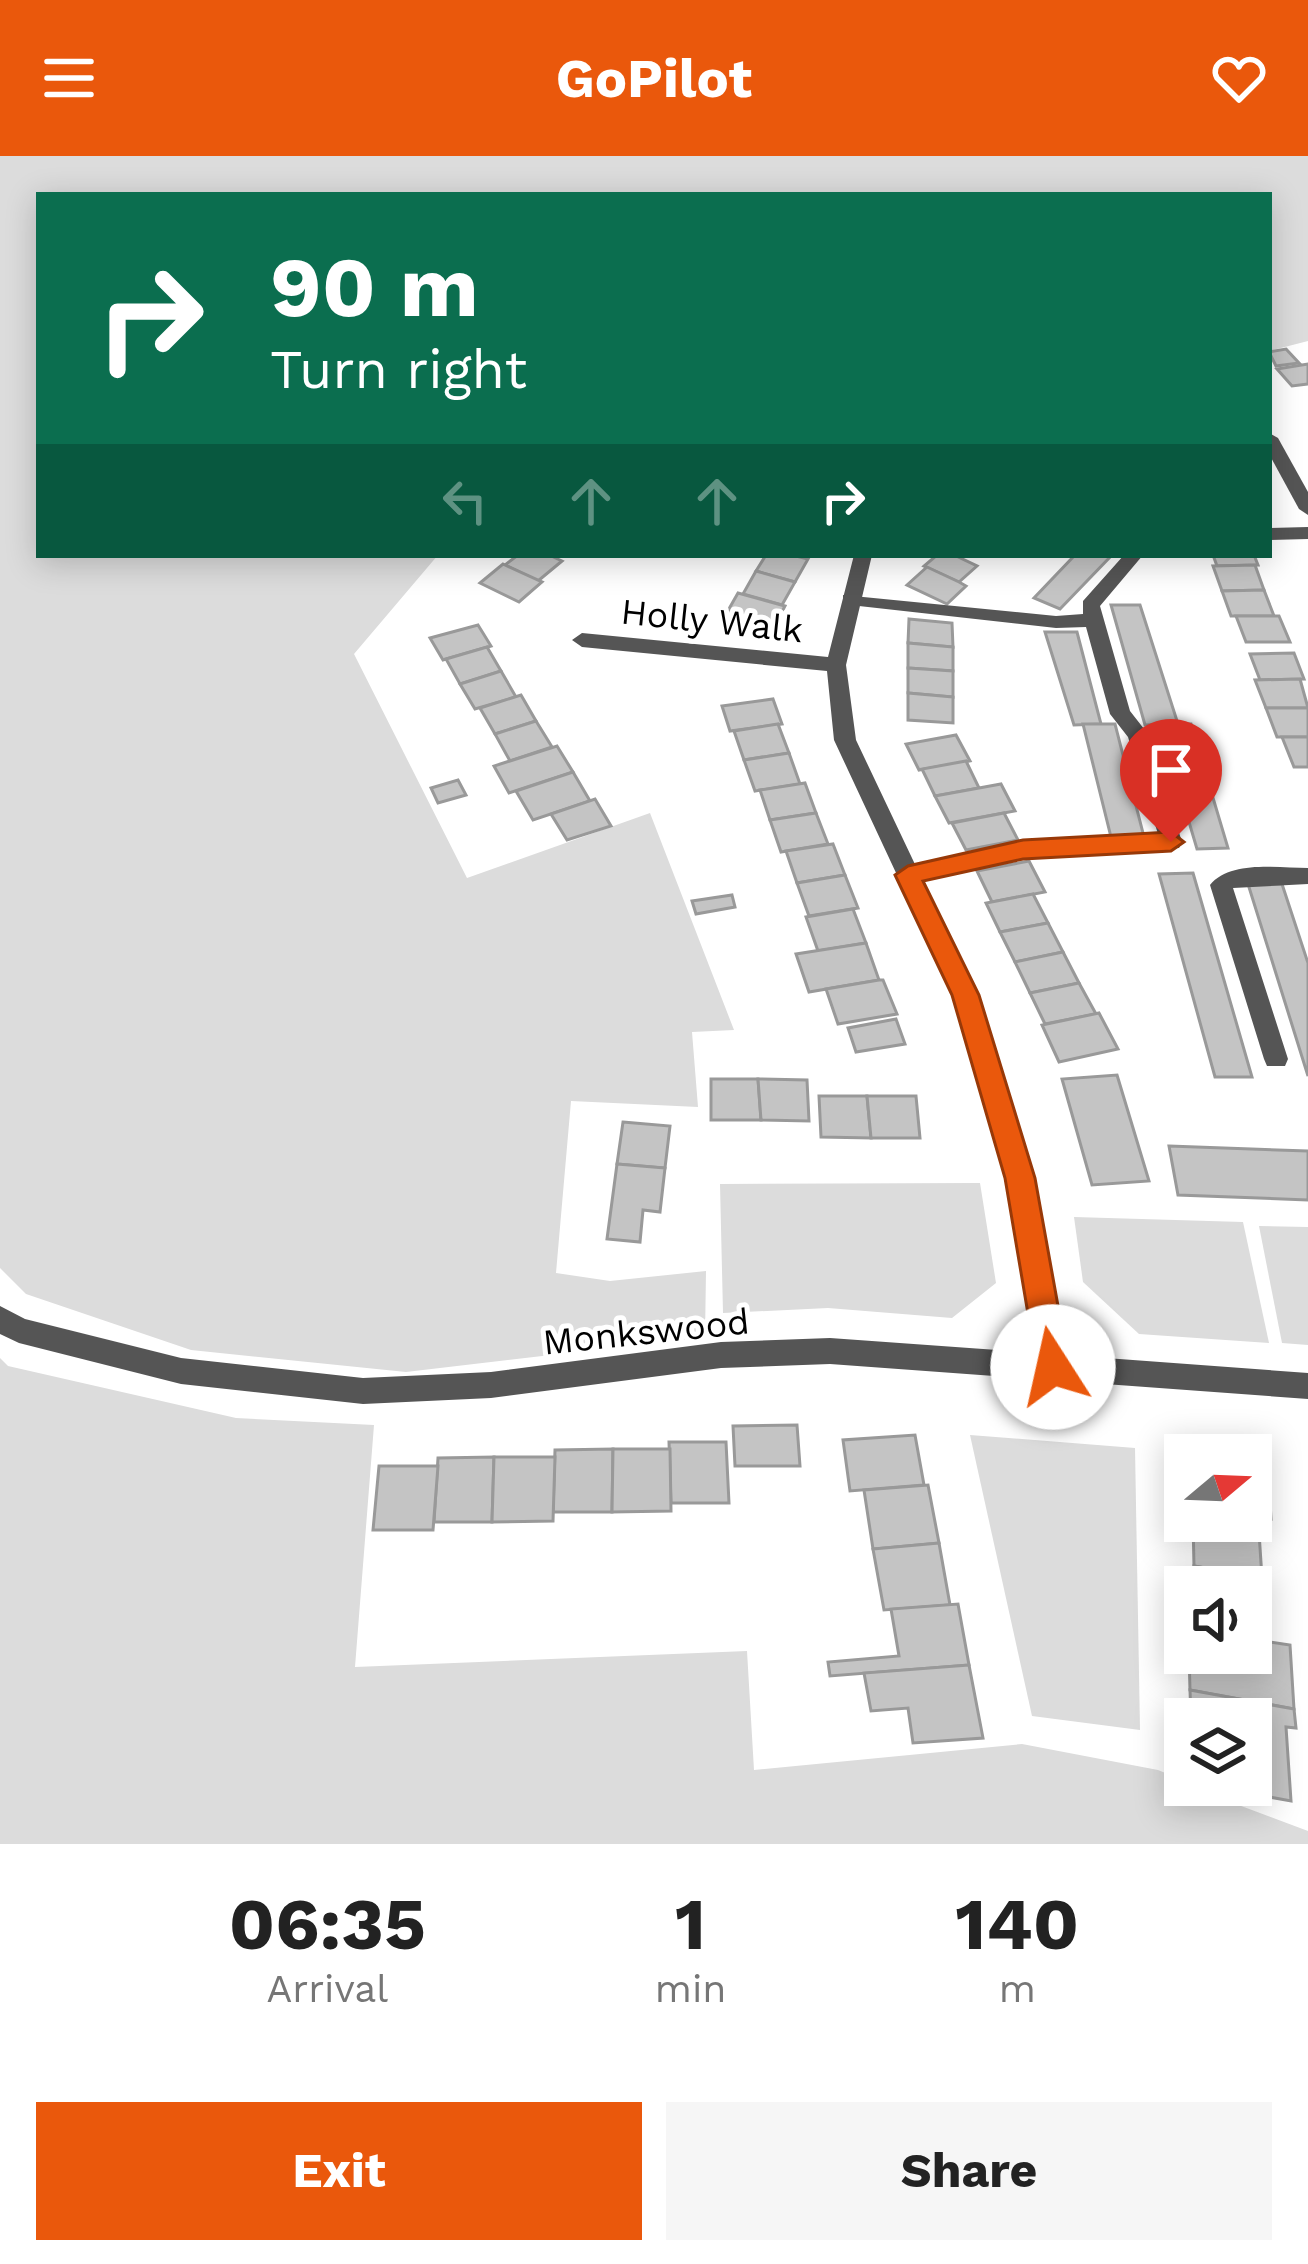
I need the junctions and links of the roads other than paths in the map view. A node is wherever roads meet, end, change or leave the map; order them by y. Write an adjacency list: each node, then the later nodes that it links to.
1 (1272, 443): 2 (street)
2 (1308, 508)
3 (1308, 533): 4 (street)
4 (1272, 534)
5 (862, 558): 7 (street)
6 (1131, 558): 8 (street)
7 (850, 599): 8 (street); 10 (street)
8 (1094, 620): 11 (street)
9 (582, 640): 10 (street, Holly Walk)
10 (836, 664): 11 (street)
11 (908, 875): 15 (street)
12 (1308, 876): 13 (street)
13 (1276, 1059)
14 (0, 1319): 15 (street, Monkswood)
15 (1053, 1367): 16 (street, Monkswood)
16 (1308, 1386)

